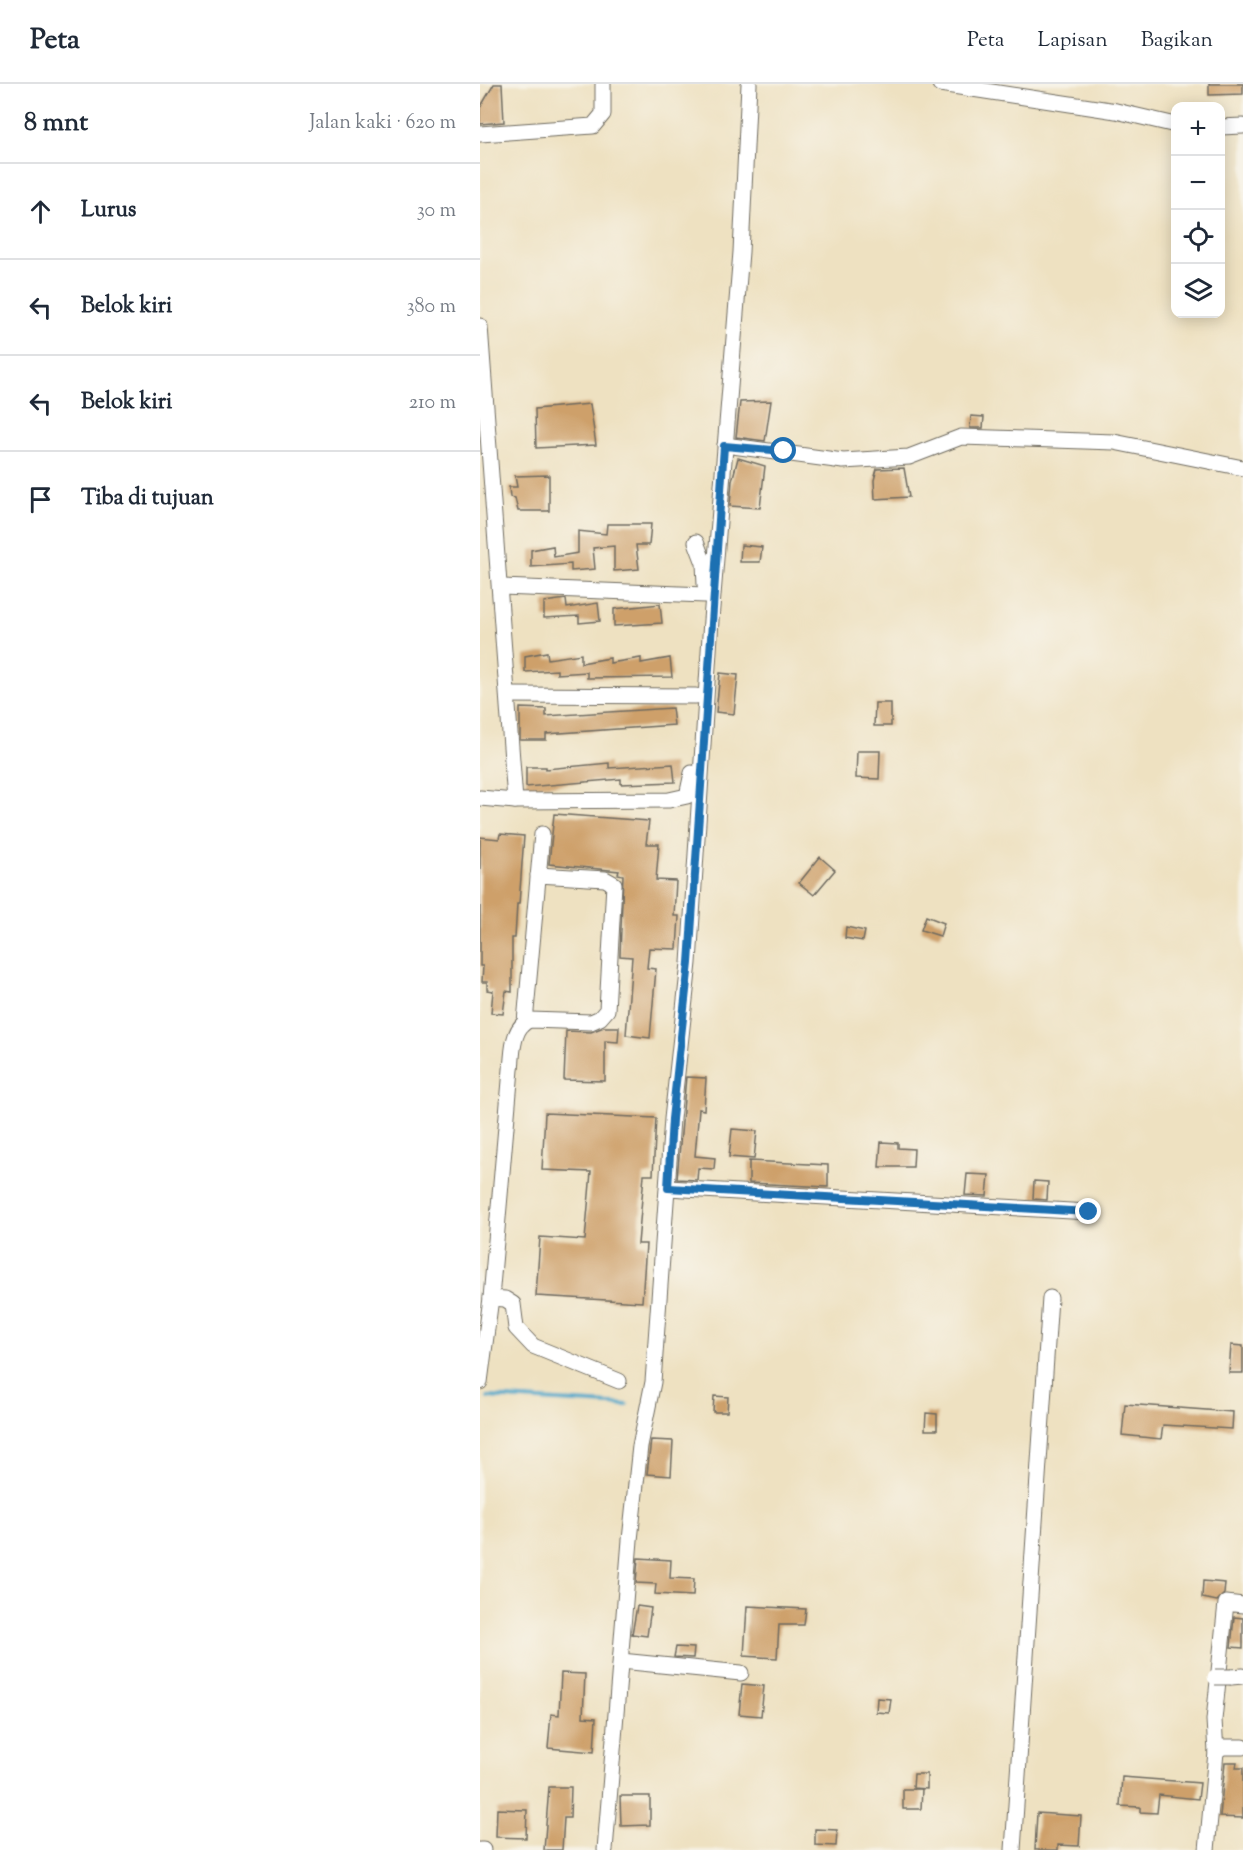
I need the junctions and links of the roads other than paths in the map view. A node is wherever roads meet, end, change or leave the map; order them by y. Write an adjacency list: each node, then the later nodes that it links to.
1 (603, 84): 7 (street)
2 (749, 84): 9 (street)
3 (940, 84): 4 (street)
4 (1171, 124)
5 (1243, 126): 6 (street)
6 (1225, 127)
7 (480, 134)
8 (480, 326): 12 (street)
9 (724, 446): 10 (street); 21 (street)
10 (1243, 468)
11 (696, 542): 13 (street)
12 (501, 587): 13 (street); 14 (street)
13 (705, 595): 15 (street)
14 (508, 695): 15 (street); 17 (street)
15 (696, 696): 17 (street)
16 (480, 798): 17 (street)
17 (515, 801)
18 (542, 834): 19 (street)
19 (538, 875): 20 (street); 20 (street)
20 (525, 1022): 23 (street)
21 (668, 1188): 22 (street); 28 (street)
22 (1089, 1212)
23 (491, 1298): 25 (street); 26 (street)
24 (1050, 1298): 33 (street)
25 (619, 1381)
26 (480, 1382)
27 (1243, 1605): 31 (street)
28 (621, 1661): 29 (street); 32 (street)
29 (741, 1673)
30 (1243, 1747): 31 (street)
31 (1216, 1752): 34 (street)
32 (605, 1850)
33 (1013, 1850)
34 (1207, 1850)

